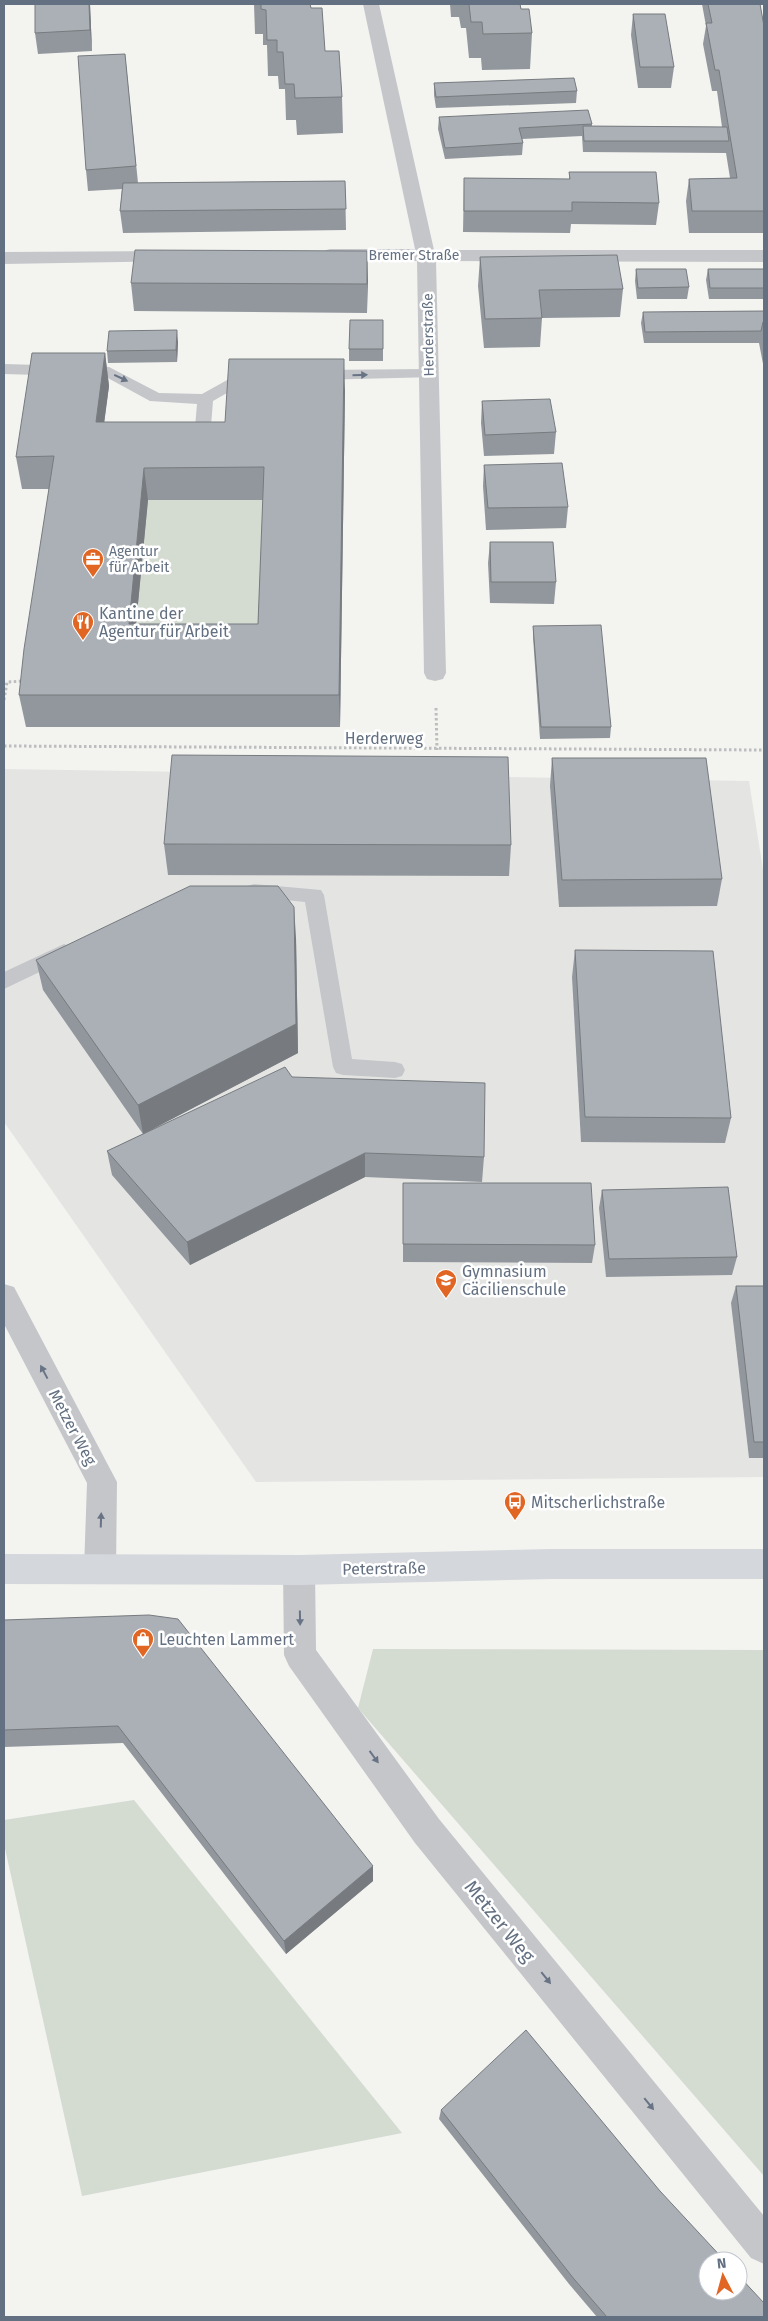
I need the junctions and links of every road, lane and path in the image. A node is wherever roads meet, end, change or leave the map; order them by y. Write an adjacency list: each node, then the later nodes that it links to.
1 (371, 4): 2 (street, Herderstraße)
2 (426, 255): 4 (street, Bremer Straße); 5 (street, Bremer Straße); 8 (street, Herderstraße)
3 (190, 256): 6 (street)
4 (308, 256)
5 (764, 256)
6 (4, 258)
7 (4, 369): 11 (lane, one-way to 11)
8 (429, 374): 10 (lane, one-way to 8); 13 (street, Herderstraße)
9 (273, 376): 11 (lane)
10 (302, 376)
11 (205, 398): 12 (lane)
12 (201, 454)
13 (435, 673): 17 (path)
14 (30, 681): 15 (path)
15 (4, 700)
16 (4, 746): 17 (path, Herderweg)
17 (437, 750): 18 (path, Herderweg)
18 (764, 750)
19 (240, 890): 22 (lane)
20 (79, 945): 21 (lane)
21 (4, 981)
22 (395, 1070)
23 (4, 1296): 26 (street, Metzer Weg, one-way to 23)
24 (764, 1564): 27 (main road, Peterstraße)
25 (4, 1569): 26 (main road, Peterstraße)
26 (100, 1569): 27 (main road, Peterstraße)
27 (299, 1570): 28 (street, Metzer Weg, one-way to 28)
28 (764, 2246)

